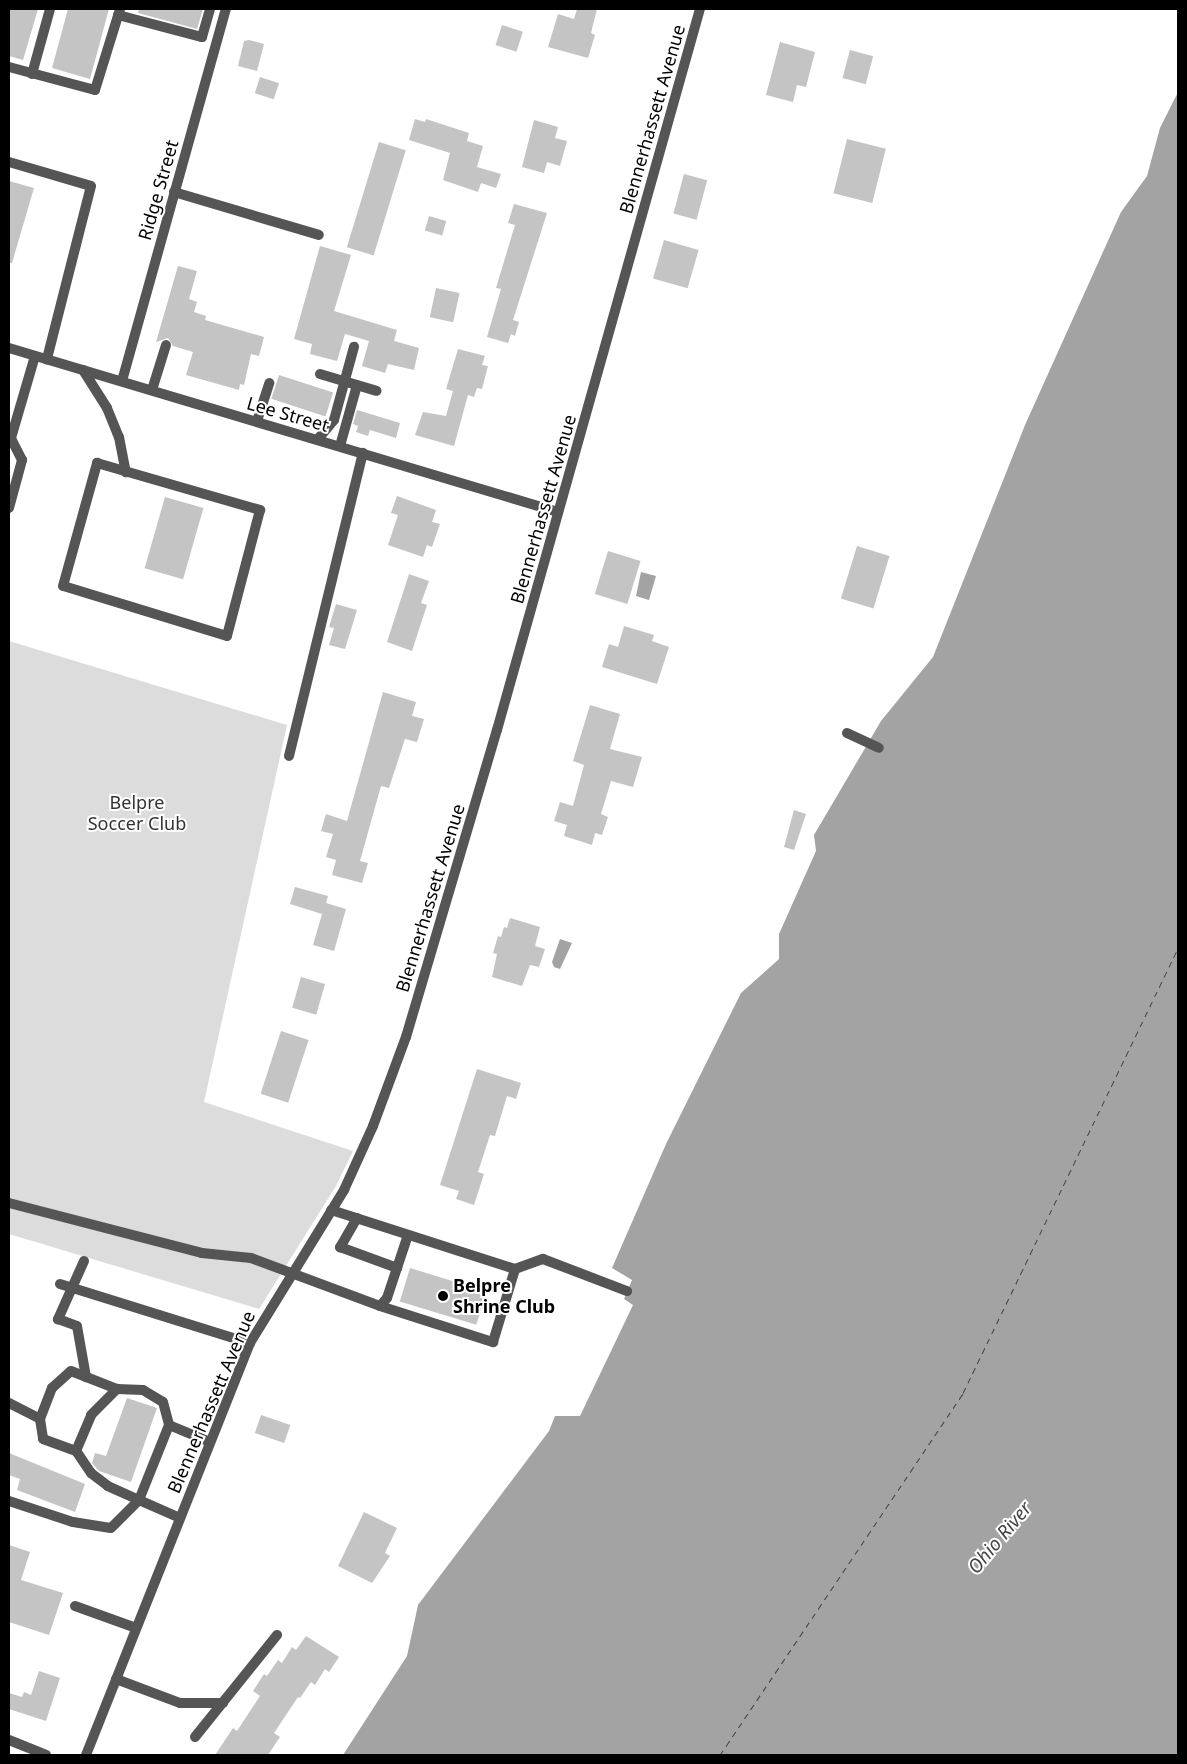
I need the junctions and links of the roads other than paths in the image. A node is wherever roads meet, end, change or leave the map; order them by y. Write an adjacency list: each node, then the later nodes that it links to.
1 (50, 9): 7 (street)
2 (210, 9): 5 (street)
3 (226, 9): 9 (street, Ridge Street)
4 (700, 9): 30 (street, Blennerhassett Avenue)
5 (119, 12): 7 (street)
6 (9, 67): 7 (street)
7 (32, 74)
8 (9, 162): 15 (street)
9 (174, 192): 10 (street); 18 (street, Ridge Street)
10 (319, 235)
11 (166, 345): 22 (street)
12 (354, 347): 19 (street)
13 (9, 348): 14 (street, Lee Street)
14 (35, 356): 15 (street, Lee Street); 29 (street)
15 (47, 359): 16 (street, Lee Street)
16 (83, 370): 18 (street, Lee Street); 28 (street)
17 (320, 374): 19 (street)
18 (122, 381): 22 (street, Lee Street)
19 (346, 382): 21 (street); 25 (street)
20 (268, 383): 24 (street)
21 (357, 385): 23 (street); 26 (street)
22 (152, 390): 24 (street, Lee Street)
23 (377, 391)
24 (257, 421): 25 (street, Lee Street)
25 (318, 439): 26 (street, Lee Street)
26 (340, 446): 27 (street, Lee Street)
27 (363, 453): 30 (street, Lee Street); 33 (street)
28 (126, 472): 28 (street)
29 (9, 508)
30 (558, 512): 35 (street, Blennerhassett Avenue)
31 (847, 733): 32 (street)
32 (879, 748)
33 (289, 756)
34 (9, 1204): 41 (street)
35 (331, 1210): 36 (street); 41 (street, Blennerhassett Avenue)
36 (357, 1218): 37 (street); 39 (street)
37 (408, 1235): 39 (street); 40 (street)
38 (84, 1262): 43 (street)
39 (397, 1268): 45 (street)
40 (515, 1269): 44 (street); 45 (street)
41 (291, 1272): 45 (street); 46 (street, Blennerhassett Avenue)
42 (60, 1284): 43 (street)
43 (72, 1287): 46 (street); 47 (street)
44 (627, 1291)
45 (380, 1306)
46 (250, 1343): 52 (street, Blennerhassett Avenue)
47 (86, 1377): 48 (street); 50 (street)
48 (117, 1389): 51 (street); 53 (street)
49 (9, 1403): 50 (street)
50 (40, 1419): 53 (street)
51 (169, 1425): 52 (street); 54 (street)
52 (210, 1442): 56 (street, Blennerhassett Avenue)
53 (76, 1451): 54 (street)
54 (139, 1500): 55 (street); 56 (street)
55 (9, 1501)
56 (180, 1518): 58 (street, Blennerhassett Avenue)
57 (75, 1606): 58 (street)
58 (136, 1628): 60 (street, Blennerhassett Avenue)
59 (277, 1636): 61 (street)
60 (116, 1679): 61 (street); 65 (street, Blennerhassett Avenue)
61 (223, 1703): 62 (street)
62 (195, 1737)
63 (9, 1740): 64 (street)
64 (46, 1755)
65 (86, 1755)

